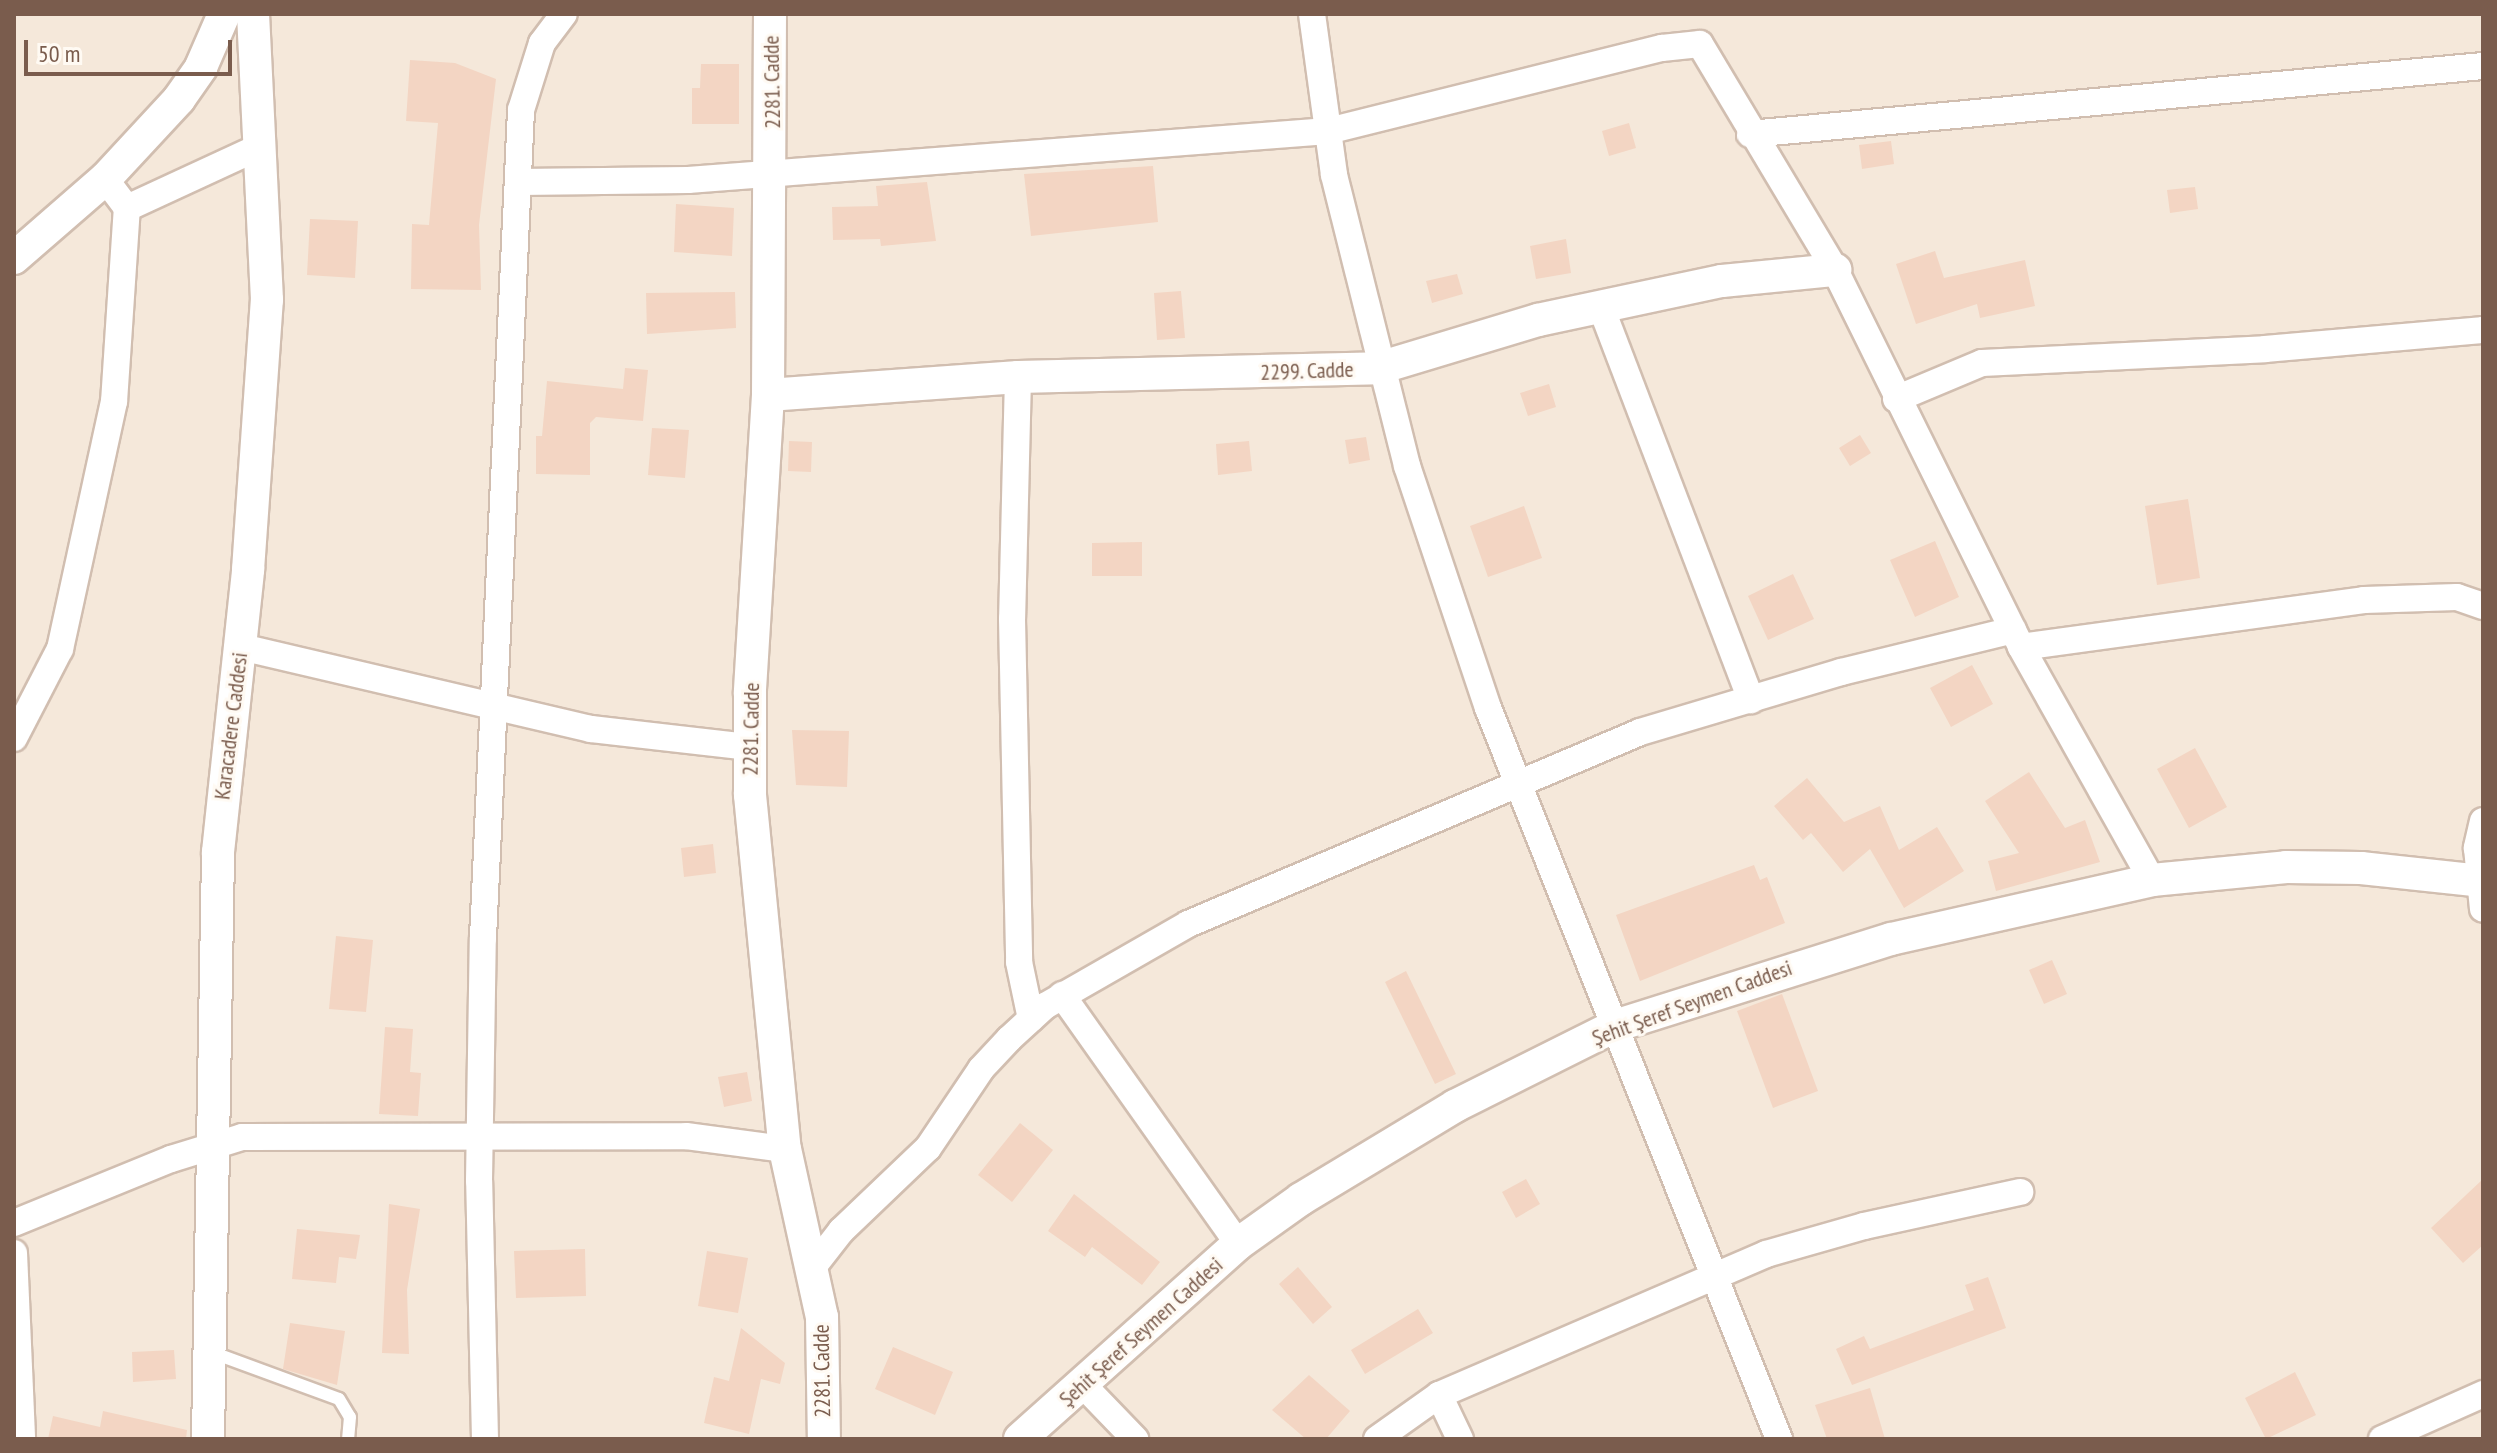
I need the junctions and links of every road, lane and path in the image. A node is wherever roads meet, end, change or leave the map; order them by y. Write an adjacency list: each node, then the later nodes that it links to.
1 (224, 14): 11 (street)
2 (253, 14): 9 (street, Karacadere Caddesi)
3 (564, 14): 12 (street)
4 (770, 14): 10 (street, 2281. Cadde)
5 (1312, 14): 7 (street)
6 (2483, 66): 8 (street)
7 (1328, 131): 8 (street); 10 (street); 18 (street)
8 (1750, 134): 15 (street)
9 (261, 146): 13 (street); 24 (street, Karacadere Caddesi)
10 (772, 174): 12 (street); 20 (street, 2281. Cadde)
11 (105, 179): 13 (street); 14 (street)
12 (519, 182): 26 (street)
13 (127, 208): 27 (street)
14 (14, 258)
15 (1835, 270): 16 (street, 2299. Cadde); 21 (street)
16 (1601, 307): 18 (street, 2299. Cadde); 25 (street)
17 (2483, 330): 21 (street)
18 (1379, 368): 19 (street, 2299. Cadde); 29 (street)
19 (1018, 377): 20 (street, 2299. Cadde); 34 (street)
20 (768, 395): 28 (street, 2281. Cadde)
21 (1896, 399): 23 (street)
22 (2483, 606): 23 (street)
23 (2017, 638): 25 (street); 31 (street)
24 (241, 647): 26 (street); 37 (street, Karacadere Caddesi)
25 (1751, 700): 29 (street)
26 (495, 708): 28 (street); 36 (street)
27 (14, 738)
28 (750, 747): 38 (street, 2281. Cadde)
29 (1517, 782): 33 (street); 35 (street)
30 (2483, 821): 32 (street)
31 (2152, 880): 32 (street, Şehit Şeref Seymen Caddesi); 35 (street, Şehit Şeref Seymen Caddesi)
32 (2482, 890)
33 (1062, 995): 34 (street); 41 (street)
34 (1031, 1019): 43 (street)
35 (1615, 1026): 41 (street, Şehit Şeref Seymen Caddesi); 44 (street)
36 (480, 1134): 37 (street); 38 (street); 52 (street)
37 (215, 1143): 40 (street); 45 (street, Karacadere Caddesi)
38 (785, 1149): 43 (street, 2281. Cadde)
39 (2020, 1192): 44 (street)
40 (14, 1223)
41 (1238, 1244): 46 (street, Şehit Şeref Seymen Caddesi)
42 (14, 1253): 49 (street)
43 (813, 1267): 53 (street, 2281. Cadde)
44 (1714, 1274): 48 (street); 58 (street)
45 (208, 1350): 50 (street, Karacadere Caddesi); 51 (lane)
46 (1084, 1386): 54 (street, Şehit Şeref Seymen Caddesi); 55 (street)
47 (2483, 1394): 59 (street)
48 (1439, 1395): 56 (street); 57 (street)
49 (22, 1439)
50 (208, 1439)
51 (348, 1439)
52 (485, 1439)
53 (824, 1439)
54 (1020, 1439)
55 (1135, 1439)
56 (1377, 1439)
57 (1460, 1439)
58 (1779, 1439)
59 (2382, 1439)

